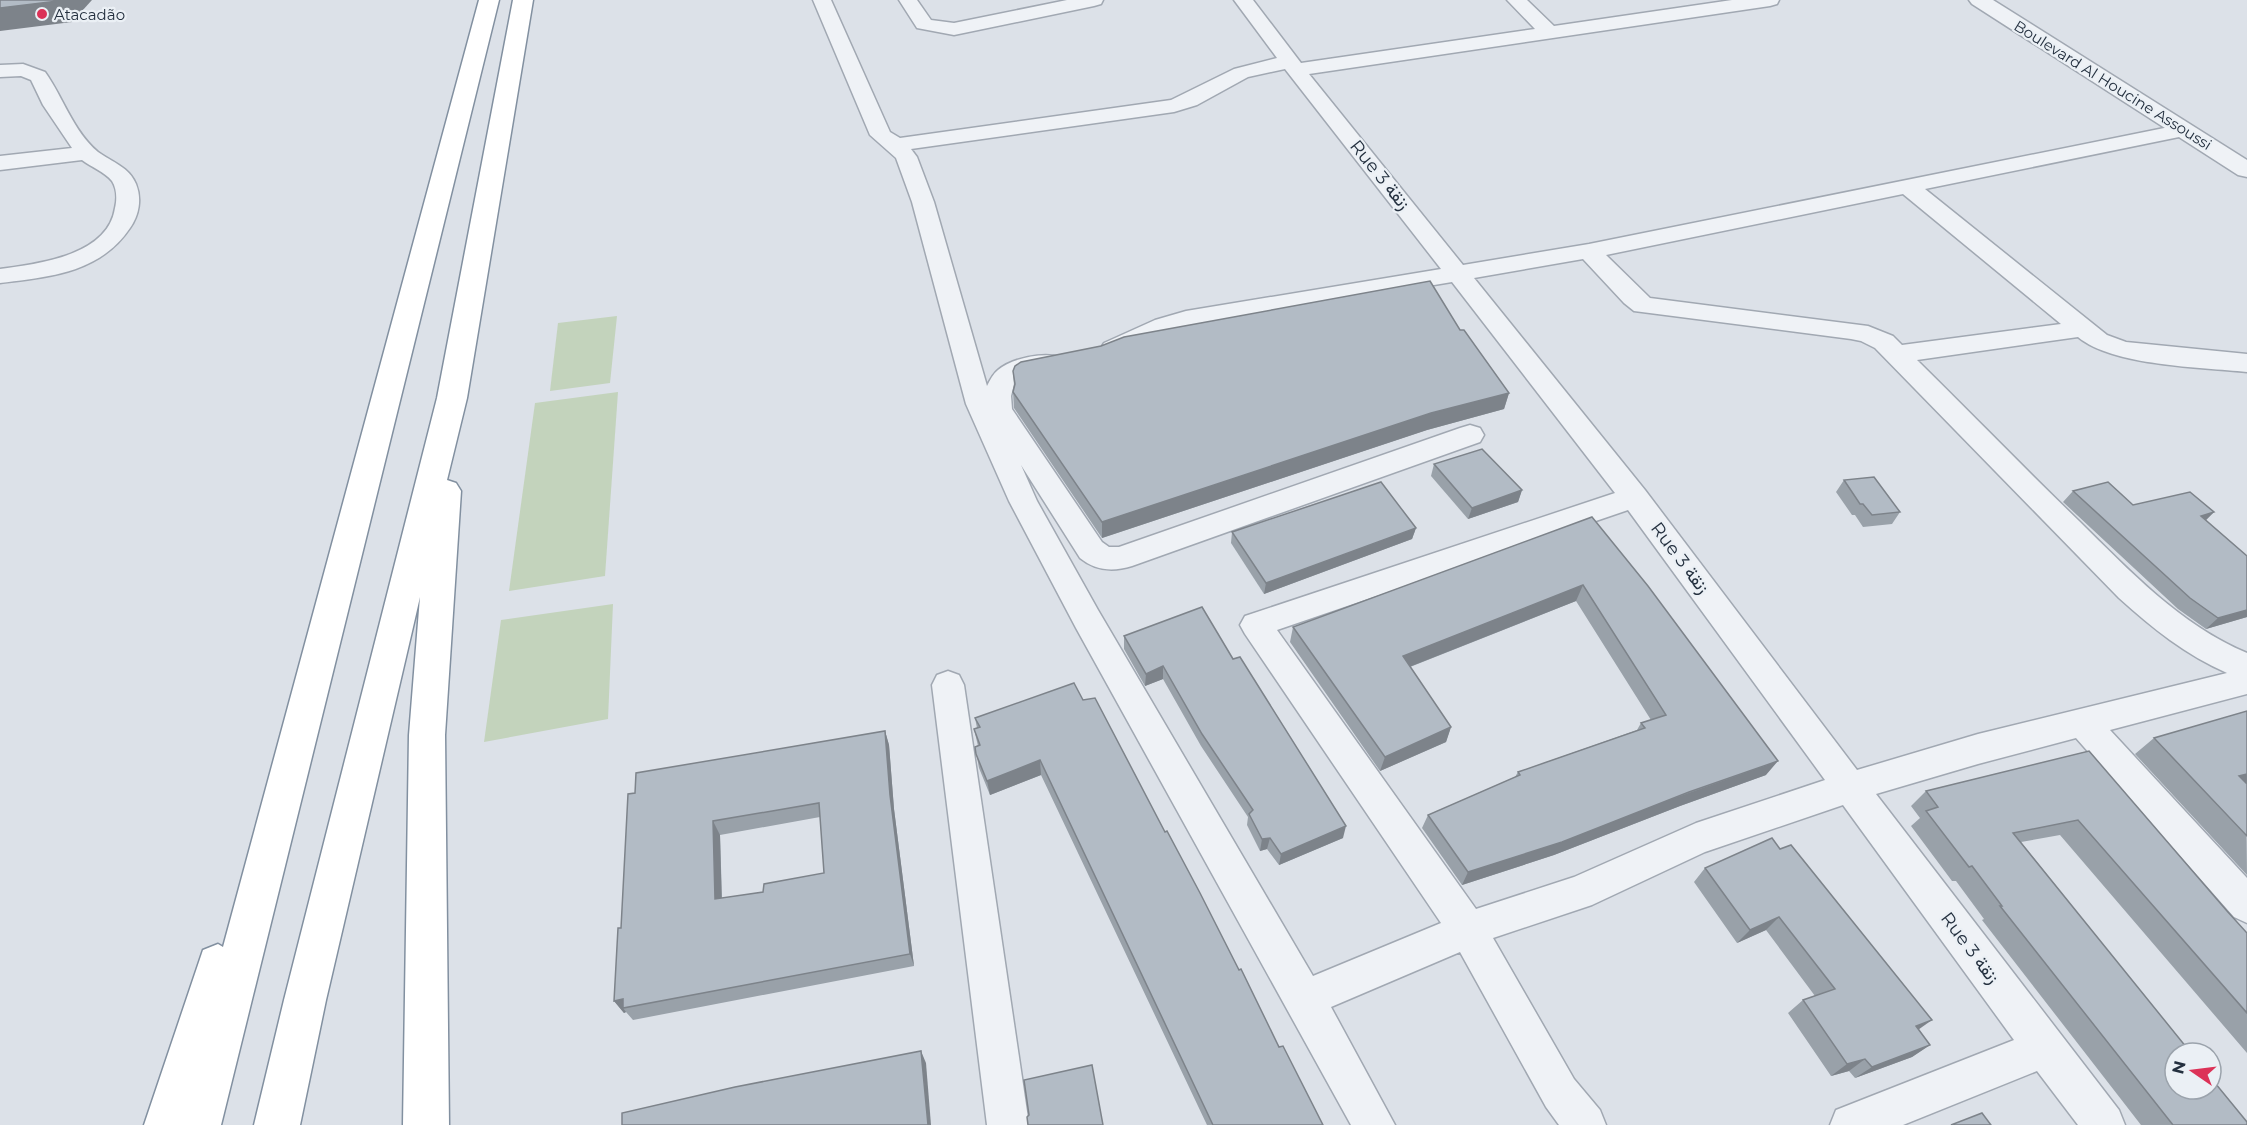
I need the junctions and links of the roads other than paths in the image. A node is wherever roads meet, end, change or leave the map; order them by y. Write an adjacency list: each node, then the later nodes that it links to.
1 (489, 0): 32 (highway)
2 (523, 0): 29 (highway)
3 (826, 0): 18 (street)
4 (908, 0): 5 (street)
5 (1094, 0)
6 (1243, 0): 15 (street, Rue 3 زنقة)
7 (1516, 0): 13 (street)
8 (1668, 0): 12 (street)
9 (1770, 0): 12 (street)
10 (1979, 0): 17 (street, Boulevard Al Houcine Assoussi)
11 (2015, 0): 14 (street, Boulevard Al Houcine Assoussi)
12 (1684, 14): 13 (street)
13 (1550, 33): 15 (street)
14 (2110, 59)
15 (1292, 66): 18 (street); 24 (street, Rue 3 زنقة)
16 (0, 71): 19 (street)
17 (2184, 130): 21 (street, Boulevard Al Houcine Assoussi); 22 (street)
18 (896, 145): 40 (street)
19 (86, 153): 20 (street); 25 (street)
20 (0, 163)
21 (2247, 170)
22 (1908, 187): 23 (street); 26 (street)
23 (1590, 251): 24 (street); 27 (street)
24 (1459, 272): 30 (street); 31 (street, Rue 3 زنقة)
25 (0, 276)
26 (2080, 329): 27 (street); 28 (street)
27 (1896, 354): 33 (street)
28 (2247, 363)
29 (452, 398): 44 (highway); 45 (highway)
30 (1470, 435)
31 (1635, 497): 37 (street, Rue 3 زنقة); 39 (street)
32 (351, 533): 42 (highway); 43 (highway)
33 (2247, 667)
34 (2247, 681): 36 (street)
35 (948, 685): 46 (street)
36 (2083, 723): 37 (street); 38 (street)
37 (1850, 787): 39 (street); 41 (street, Rue 3 زنقة)
38 (2247, 905)
39 (1468, 930): 40 (street); 48 (street)
40 (1305, 999): 47 (street)
41 (2045, 1048): 49 (street); 50 (street, Rue 3 زنقة)
42 (167, 1125)
43 (198, 1125)
44 (277, 1125)
45 (426, 1125)
46 (1008, 1125)
47 (1374, 1125)
48 (1585, 1125)
49 (1851, 1125)
50 (2104, 1125)

